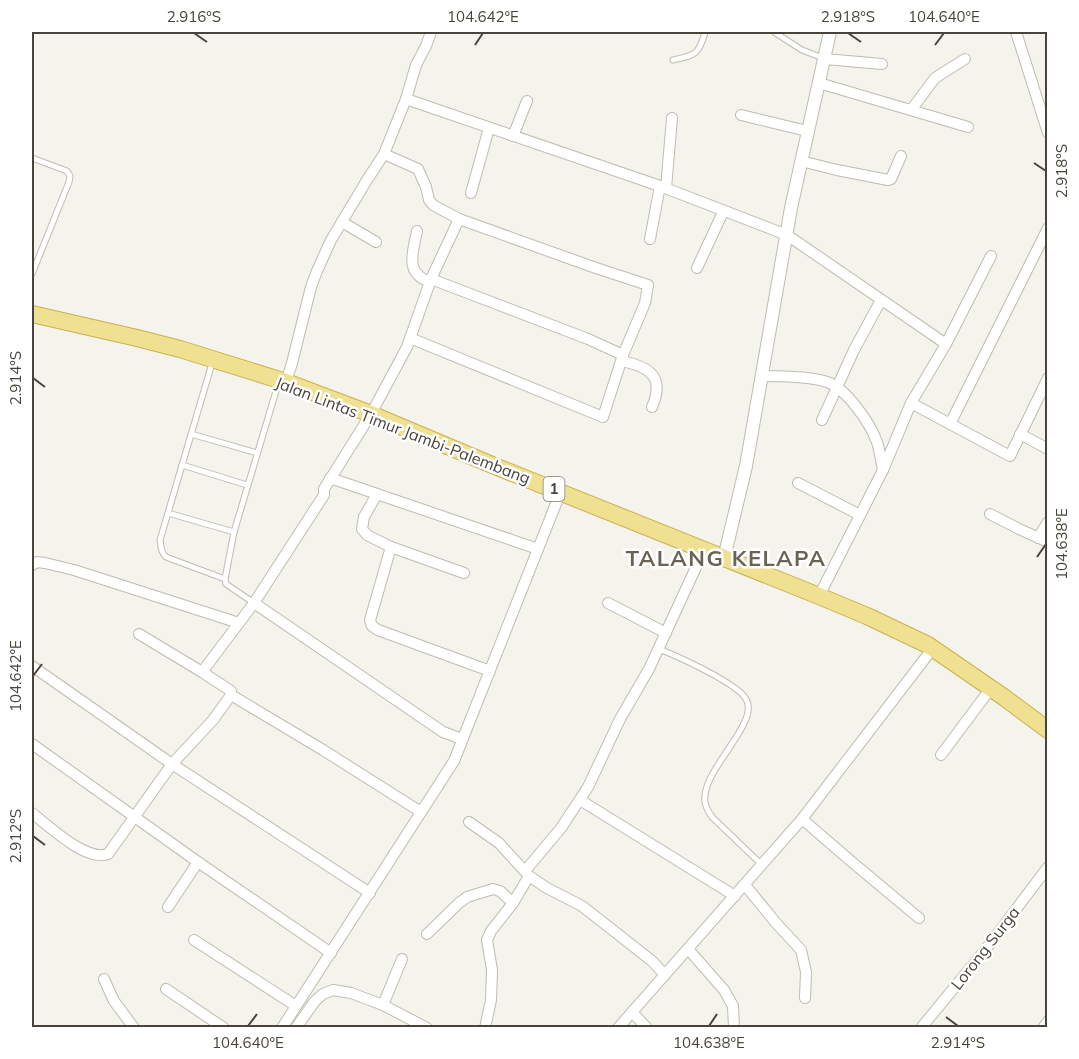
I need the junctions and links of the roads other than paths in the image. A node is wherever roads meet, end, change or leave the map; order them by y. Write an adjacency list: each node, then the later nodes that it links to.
1 (431, 32): 11 (street)
2 (705, 32): 8 (lane)
3 (774, 32): 6 (lane)
4 (830, 32): 6 (street)
5 (1016, 32): 19 (street)
6 (825, 59): 9 (street); 10 (street)
7 (965, 59): 13 (street)
8 (673, 60)
9 (882, 64)
10 (819, 83): 13 (street); 18 (street)
11 (406, 99): 17 (street); 21 (street)
12 (527, 101): 20 (street)
13 (911, 110): 16 (street)
14 (741, 115): 18 (street)
15 (672, 118): 25 (street)
16 (969, 127)
17 (489, 128): 20 (street); 26 (street)
18 (807, 131): 24 (street)
19 (1047, 133)
20 (513, 136): 25 (street)
21 (384, 154): 28 (street); 29 (street)
22 (901, 156): 24 (street)
23 (32, 158): 37 (lane)
24 (801, 161): 32 (street)
25 (663, 187): 27 (street); 33 (street)
26 (471, 193)
27 (723, 212): 32 (street); 36 (street)
28 (459, 219): 38 (street); 43 (street)
29 (342, 222): 34 (street); 47 (street)
30 (1047, 228): 53 (street)
31 (417, 231): 38 (street)
32 (787, 235): 39 (street); 45 (street)
33 (650, 239)
34 (376, 242)
35 (991, 256): 42 (street)
36 (697, 268)
37 (32, 273)
38 (430, 281): 41 (street); 43 (street)
39 (881, 300): 42 (street); 48 (street)
40 (32, 314): 44 (highway, Jalan Lintas Timur Jambi-Palembang / 1)
41 (410, 338): 43 (street); 51 (street)
42 (946, 344): 49 (street)
43 (623, 358): 50 (street)
44 (213, 359): 47 (highway, Jalan Lintas Timur Jambi-Palembang / 1); 54 (lane)
45 (762, 376): 48 (street); 74 (street)
46 (1047, 378): 55 (street)
47 (283, 381): 51 (highway, Jalan Lintas Timur Jambi-Palembang / 1); 57 (lane)
48 (837, 388): 52 (street); 59 (street)
49 (911, 403): 53 (street); 59 (street)
50 (652, 407)
51 (371, 414): 60 (street); 63 (highway, Jalan Lintas Timur Jambi-Palembang / 1)
52 (822, 420)
53 (950, 424): 55 (street)
54 (191, 434): 57 (lane); 58 (lane)
55 (1020, 434): 56 (street)
56 (1047, 449)
57 (257, 453): 62 (lane)
58 (182, 465): 62 (lane); 65 (lane)
59 (884, 470): 67 (street)
60 (330, 478): 64 (street); 79 (street)
61 (798, 483): 67 (street)
62 (247, 485): 69 (lane)
63 (561, 492): 72 (street); 73 (highway, Jalan Lintas Timur Jambi-Palembang / 1)
64 (377, 494): 71 (street); 72 (street)
65 (168, 513): 69 (lane); 77 (lane)
66 (990, 514): 70 (street)
67 (861, 515): 78 (street)
68 (1047, 522): 70 (street)
69 (234, 532): 77 (lane)
70 (1043, 540)
71 (391, 547): 76 (street); 87 (street)
72 (538, 549): 87 (street)
73 (704, 550): 74 (highway, Jalan Lintas Timur Jambi-Palembang / 1); 82 (street)
74 (724, 558): 78 (highway, Jalan Lintas Timur Jambi-Palembang / 1)
75 (32, 565): 81 (street)
76 (464, 573)
77 (225, 579): 79 (lane)
78 (819, 596): 84 (highway, Jalan Lintas Timur Jambi-Palembang / 1)
79 (254, 603): 81 (street); 92 (street)
80 (608, 603): 82 (street)
81 (239, 623): 88 (street)
82 (666, 633): 85 (street)
83 (139, 634): 88 (street)
84 (933, 648): 89 (highway, Jalan Lintas Timur Jambi-Palembang / 1); 100 (street)
85 (659, 649): 96 (street); 103 (lane)
86 (32, 666): 95 (street)
87 (490, 671): 92 (street)
88 (202, 672): 90 (street)
89 (991, 688): 91 (highway, Jalan Lintas Timur Jambi-Palembang / 1); 94 (street)
90 (231, 694): 95 (street); 97 (street)
91 (1047, 730)
92 (462, 739): 97 (street)
93 (32, 744): 99 (street)
94 (941, 755)
95 (172, 764): 99 (street); 107 (street)
96 (580, 800): 105 (street); 108 (street)
97 (421, 812): 107 (street)
98 (32, 813): 99 (street)
99 (135, 817): 102 (street)
100 (802, 819): 103 (street); 111 (street)
101 (469, 822): 105 (street)
102 (198, 861): 110 (street); 115 (street)
103 (762, 865): 106 (street)
104 (1047, 867): 136 (street, Lorong Surga)
105 (527, 874): 109 (street); 117 (street)
106 (745, 885): 108 (street); 120 (street)
107 (370, 893): 115 (street)
108 (735, 896): 114 (street)
109 (513, 903): 112 (street); 132 (street)
110 (168, 907)
111 (919, 918)
112 (427, 934)
113 (194, 940): 122 (street)
114 (688, 949): 117 (street); 135 (street)
115 (331, 953): 122 (street)
116 (402, 959): 121 (street)
117 (665, 975): 123 (street)
118 (104, 979): 126 (street)
119 (166, 989): 127 (street)
120 (805, 998)
121 (383, 1005): 124 (street); 129 (street)
122 (296, 1006): 128 (street)
123 (632, 1012): 133 (street); 134 (street)
124 (398, 1013): 130 (street); 131 (street)
125 (1047, 1017): 137 (lane)
126 (134, 1028)
127 (224, 1028)
128 (282, 1028)
129 (296, 1028)
130 (399, 1028)
131 (427, 1028)
132 (485, 1028)
133 (618, 1028)
134 (647, 1028)
135 (734, 1028)
136 (921, 1028)
137 (1040, 1028)

